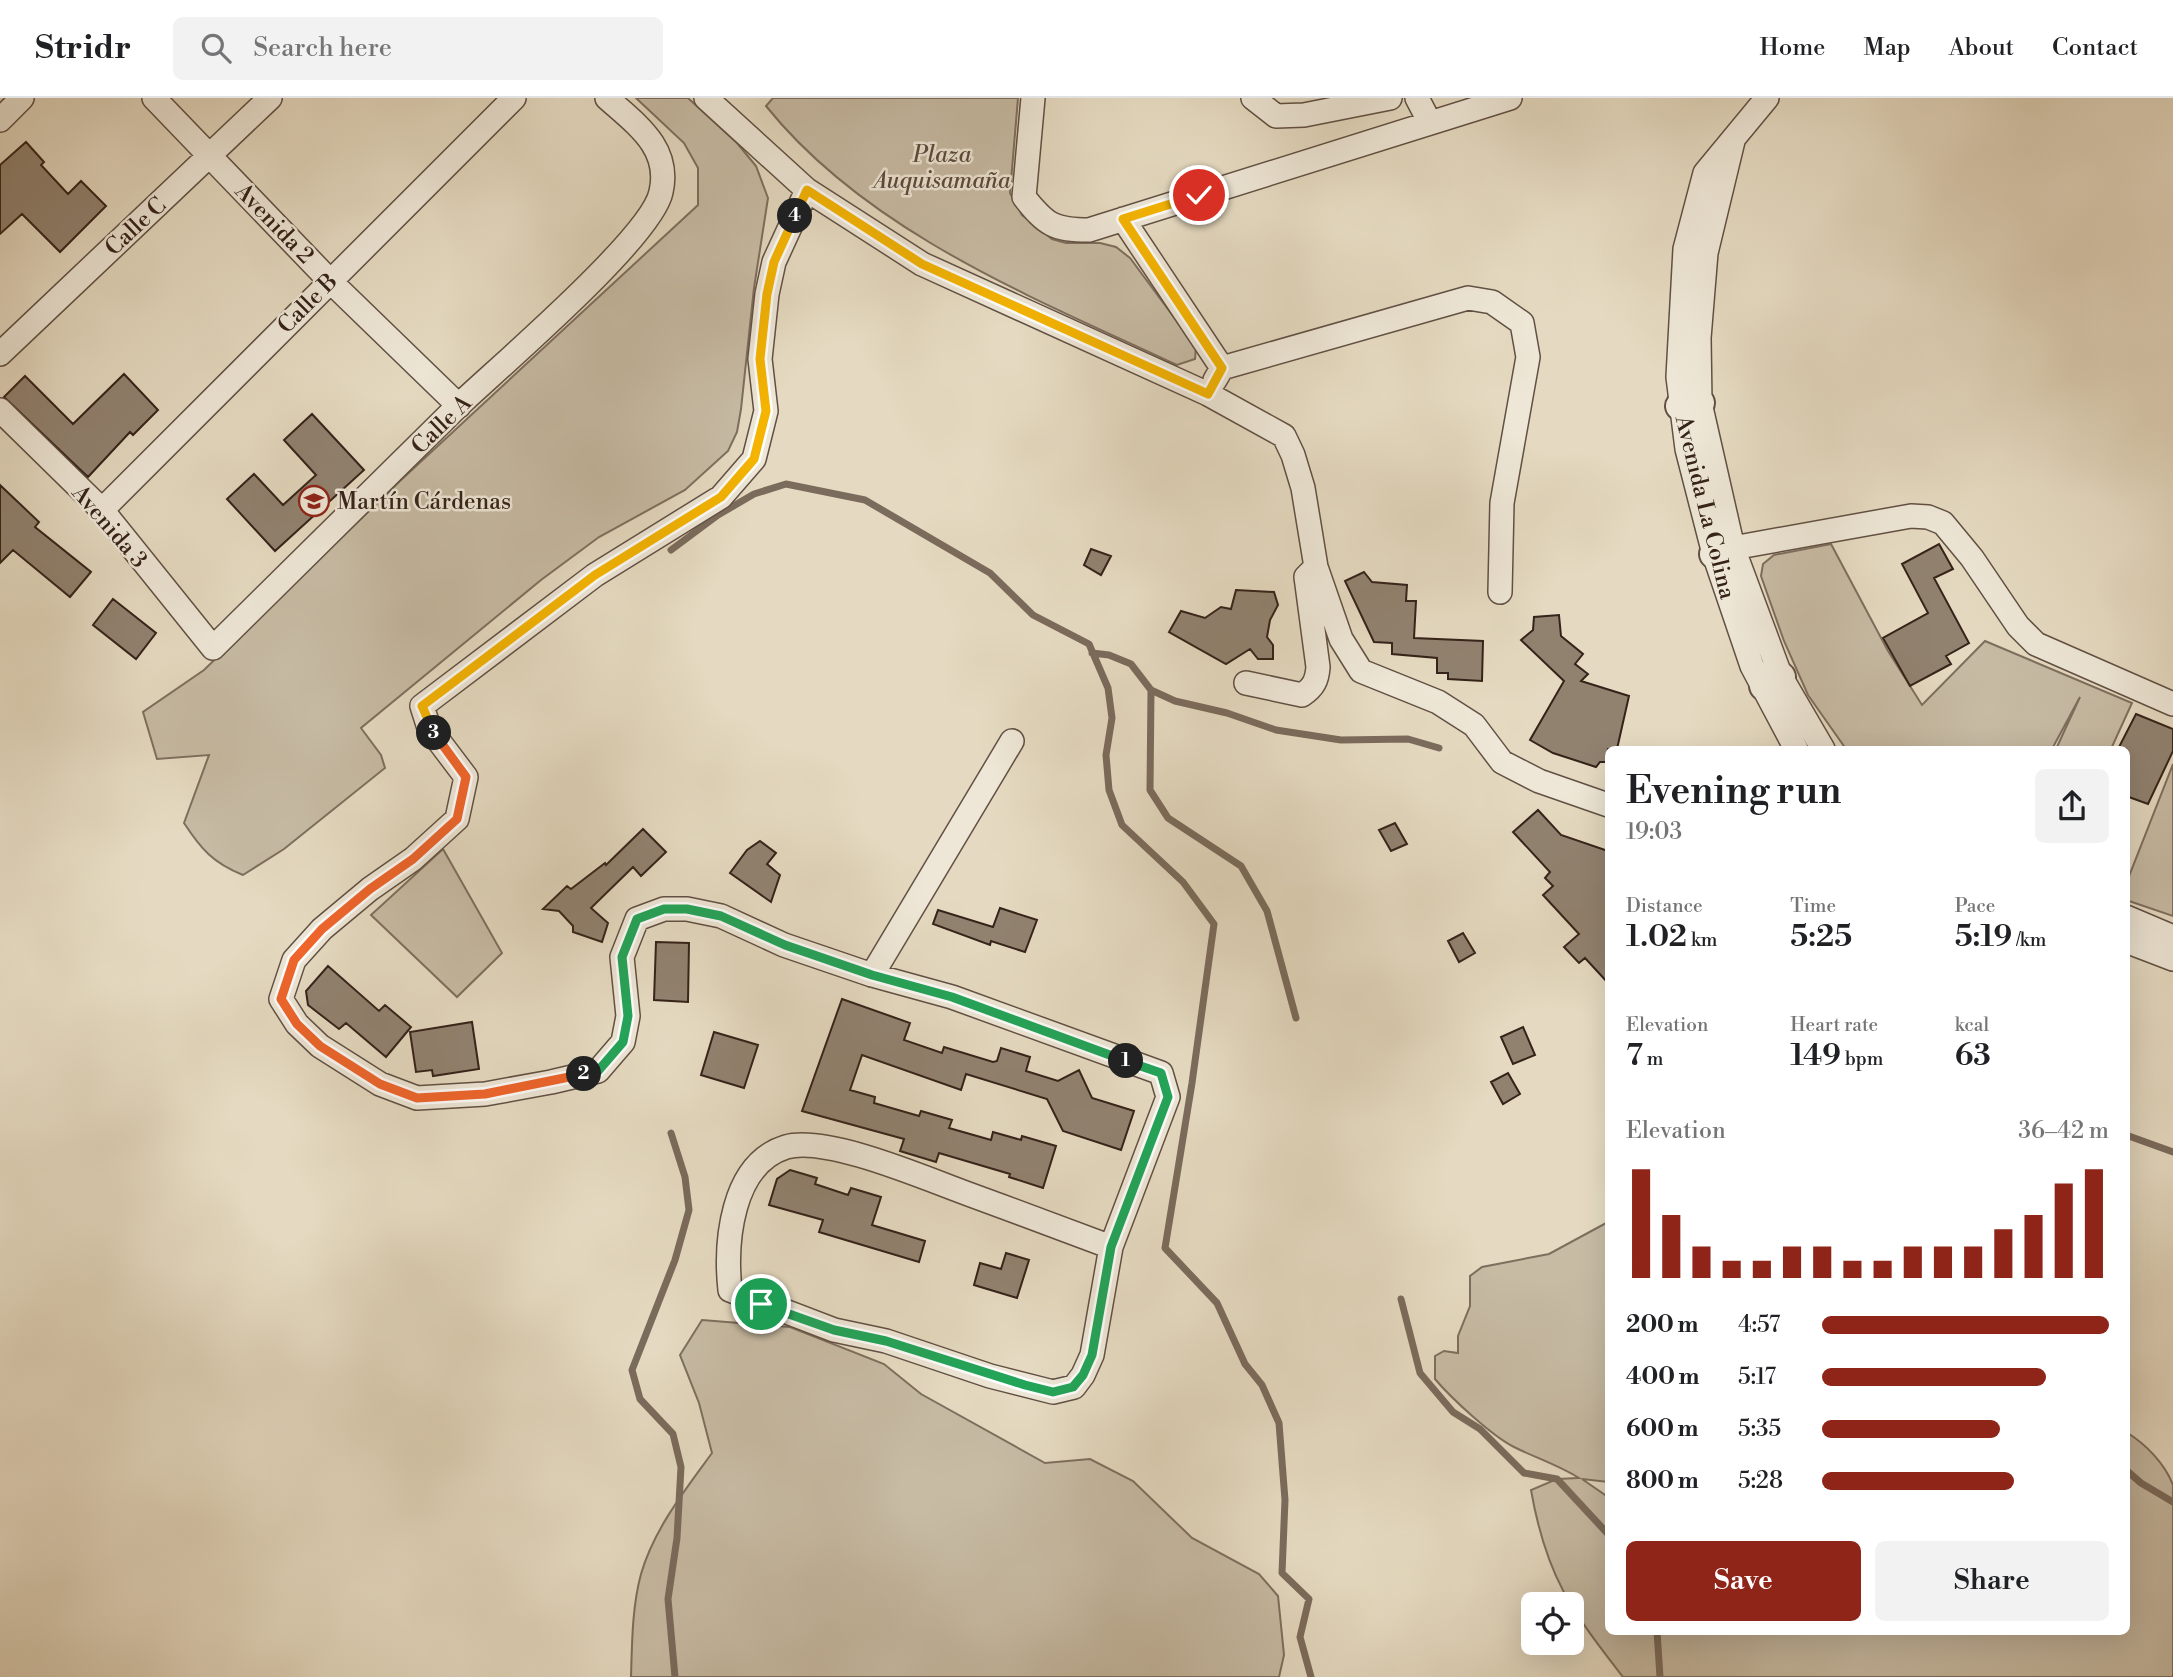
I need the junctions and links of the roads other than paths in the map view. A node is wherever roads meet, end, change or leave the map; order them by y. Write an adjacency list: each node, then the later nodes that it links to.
1 (22, 98): 13 (street)
2 (154, 98): 15 (street, Avenida 2)
3 (270, 98): 15 (street, Calle C)
4 (514, 98): 18 (street, Calle B)
5 (607, 98): 22 (street, Calle A)
6 (706, 98): 16 (street)
7 (1033, 98): 17 (street)
8 (1252, 98): 9 (street)
9 (1390, 98)
10 (1417, 98): 14 (street)
11 (1510, 98): 14 (street)
12 (1767, 98): 25 (street, Avenida La Colina)
13 (0, 120)
14 (1430, 123): 17 (street)
15 (210, 155): 18 (street, Avenida 2); 19 (street, Calle C)
16 (807, 190): 21 (street); 40 (street)
17 (1123, 219): 20 (street)
18 (329, 280): 22 (street, Avenida 2); 24 (street, Calle B)
19 (0, 354)
20 (1222, 368): 21 (street); 27 (street)
21 (1208, 394): 26 (street)
22 (459, 406): 28 (street, Calle A)
23 (0, 410): 24 (street, Avenida 3)
24 (102, 510): 28 (street, Avenida 3)
25 (1723, 551): 29 (street, Avenida La Colina); 31 (street)
26 (1316, 567): 30 (street); 35 (street)
27 (1500, 592)
28 (214, 648)
29 (1772, 681): 33 (street, Avenida La Colina); 34 (street, Avenida La Colina)
30 (1246, 683)
31 (2173, 704)
32 (1012, 741): 40 (street)
33 (1795, 746)
34 (1821, 746)
35 (1605, 804)
36 (2130, 919): 37 (street)
37 (2173, 937)
38 (2130, 943): 39 (street)
39 (2173, 959)
40 (872, 975): 41 (street)
41 (1111, 1247): 41 (street)

